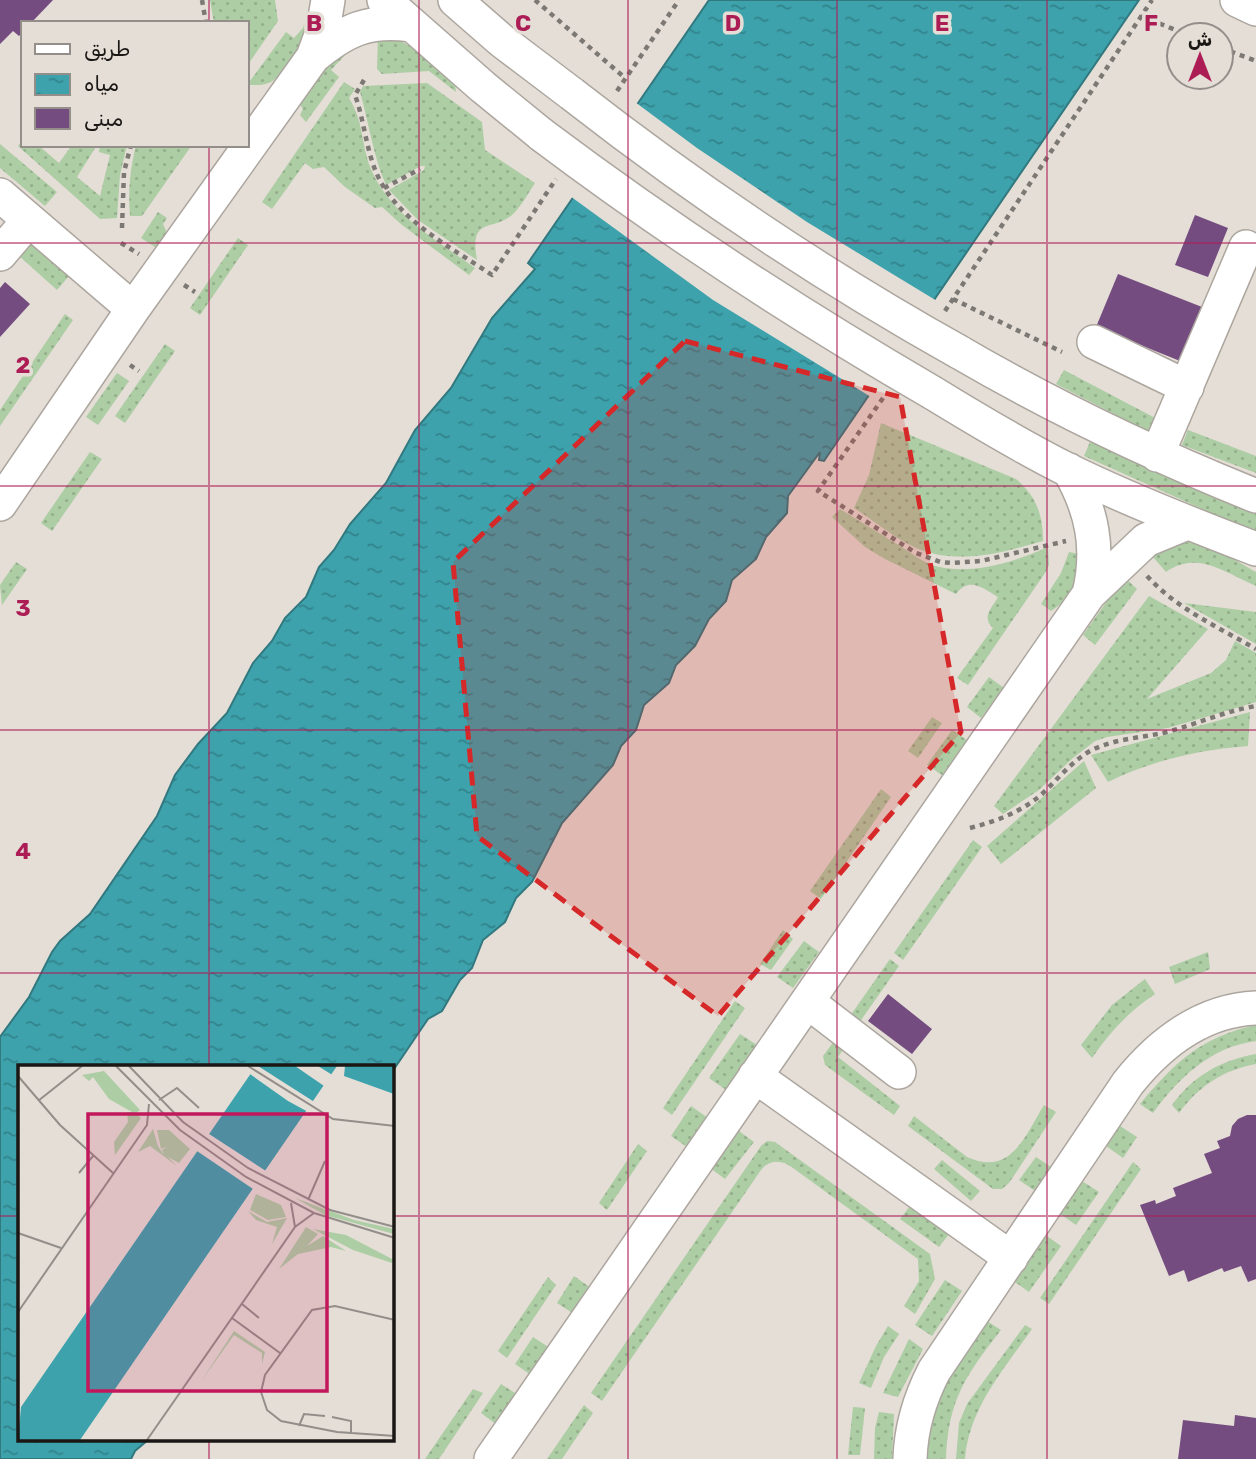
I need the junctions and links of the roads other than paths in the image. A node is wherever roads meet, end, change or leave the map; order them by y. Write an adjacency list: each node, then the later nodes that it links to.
1 (328, 0): 7 (street)
2 (384, 0): 6 (street)
3 (455, 0): 15 (street, bridge)
4 (1237, 0): 5 (street)
5 (1256, 9)
6 (411, 25): 7 (street); 16 (street, bridge)
7 (313, 57): 12 (street)
8 (0, 195): 9 (street)
9 (29, 220): 11 (street); 12 (street)
10 (1246, 247): 14 (street)
11 (0, 254)
12 (133, 309): 18 (street)
13 (1094, 342): 14 (street)
14 (1187, 387): 15 (street)
15 (1157, 455): 17 (street)
16 (1069, 470): 19 (street); 21 (street)
17 (1256, 496)
18 (0, 504)
19 (1187, 523): 20 (street); 21 (street)
20 (1256, 549)
21 (1089, 594): 22 (street)
22 (808, 1002): 24 (street); 25 (street)
23 (1256, 1008): 26 (street)
24 (899, 1072)
25 (755, 1076): 26 (street); 27 (street)
26 (1011, 1258): 28 (street)
27 (491, 1459)
28 (909, 1459)

